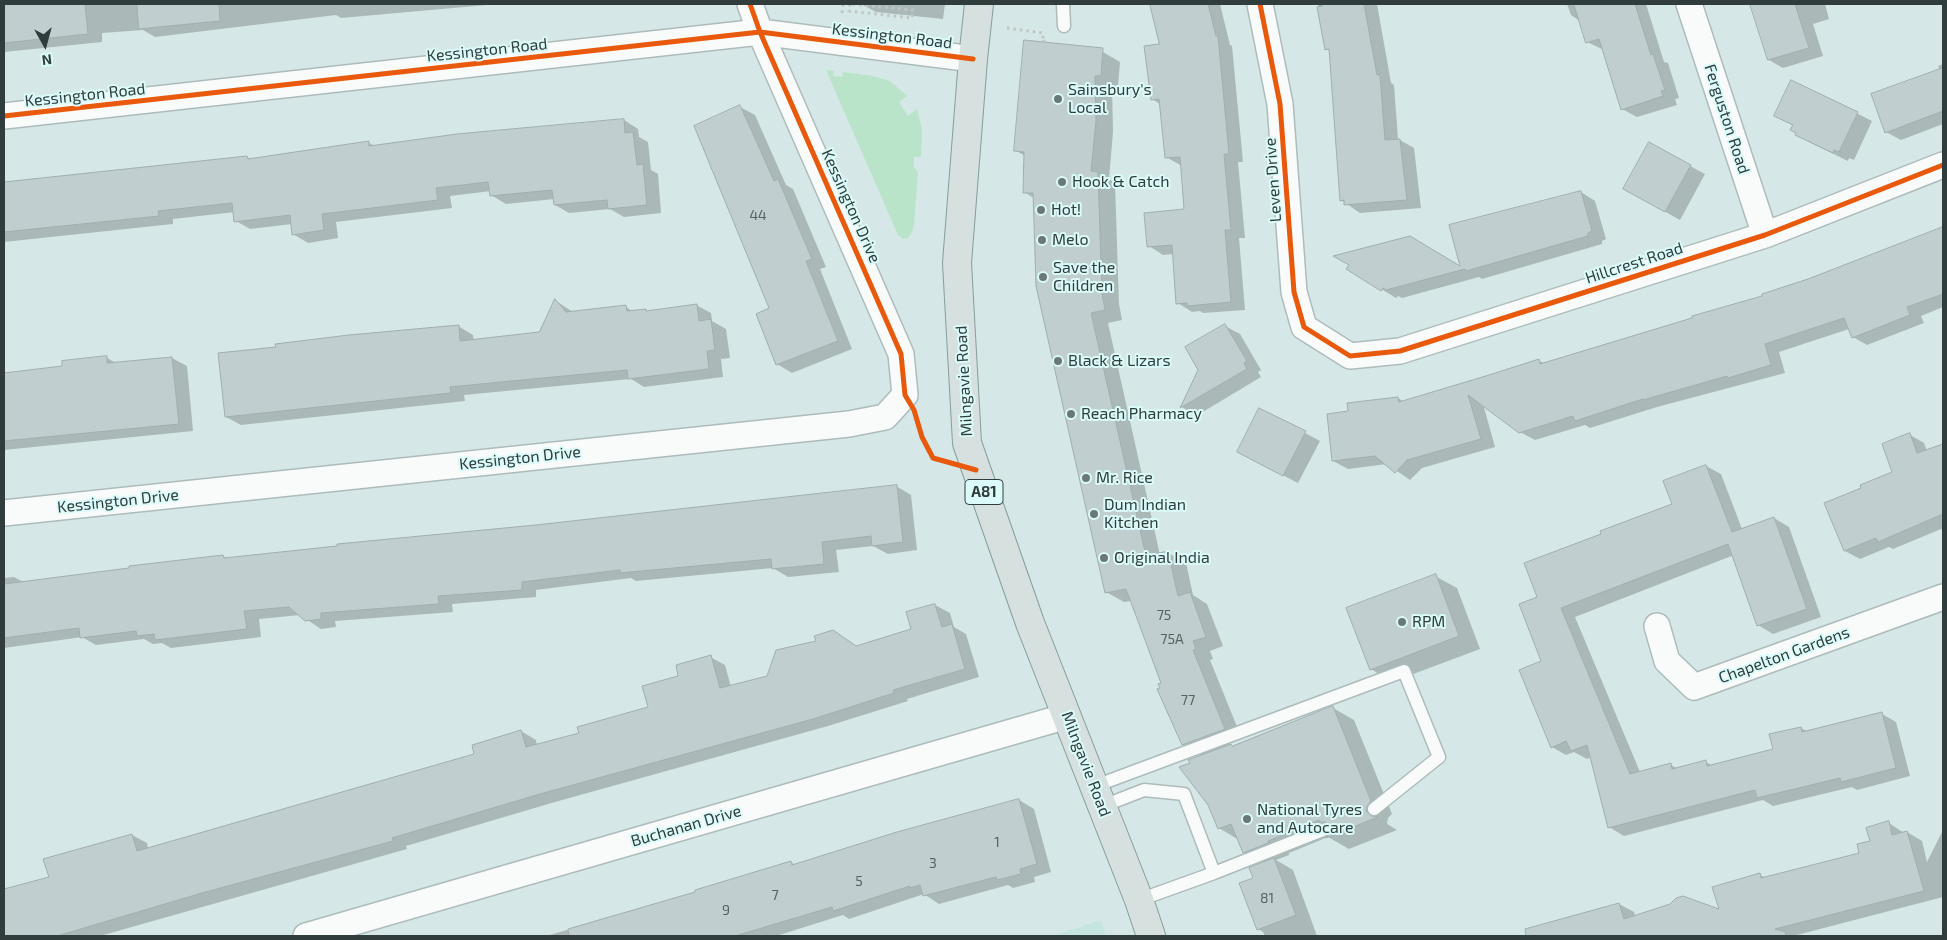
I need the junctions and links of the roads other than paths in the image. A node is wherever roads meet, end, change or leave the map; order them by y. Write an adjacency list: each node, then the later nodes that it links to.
1 (750, 4): 7 (street, Kessington Drive)
2 (1063, 4): 6 (lane)
3 (1260, 4): 12 (street, Leven Drive)
4 (1690, 4): 11 (street, Ferguston Road)
5 (978, 14): 8 (main road, Milngavie Road / A81)
6 (1064, 26)
7 (760, 32): 8 (street, Kessington Road); 9 (street, Kessington Road); 13 (street, Kessington Drive)
8 (973, 60): 16 (main road, Milngavie Road / A81)
9 (4, 116)
10 (1943, 166): 11 (street, Hillcrest Road)
11 (1765, 234): 12 (street, Hillcrest Road)
12 (1328, 343)
13 (4, 512)
14 (1943, 597): 15 (street, Chapelton Gardens)
15 (1657, 626)
16 (1067, 716): 17 (main road, Milngavie Road / A81); 22 (street, Buchanan Drive)
17 (1099, 796): 18 (lane); 20 (lane); 21 (main road, Milngavie Road / A81)
18 (1374, 808)
19 (1323, 830): 20 (lane)
20 (1214, 874): 21 (lane)
21 (1139, 900): 23 (main road, Milngavie Road / A81)
22 (306, 936)
23 (1151, 936)

